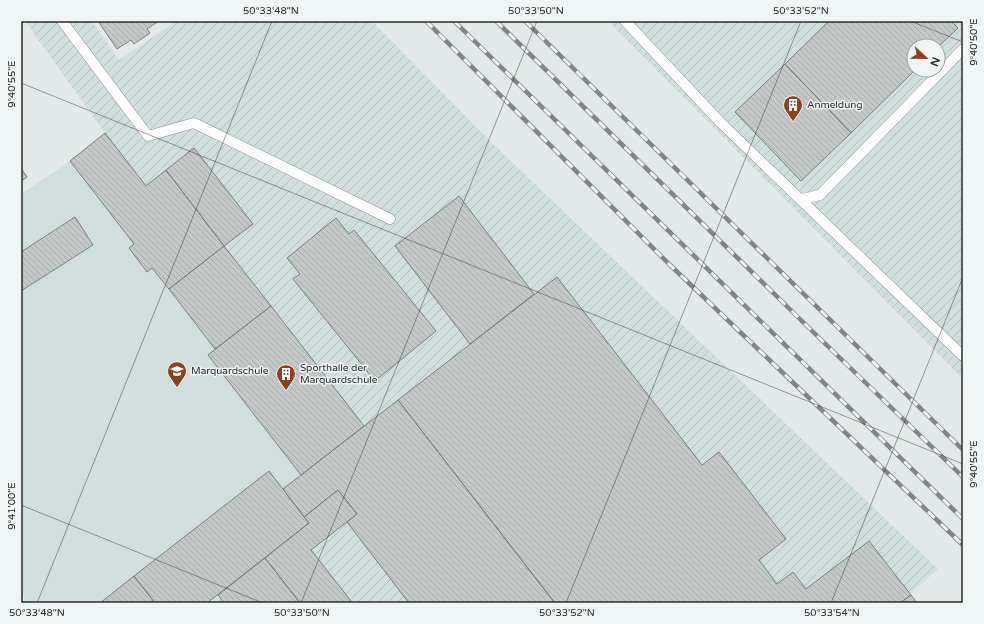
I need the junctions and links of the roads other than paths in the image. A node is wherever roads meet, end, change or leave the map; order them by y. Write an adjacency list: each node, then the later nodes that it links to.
1 (62, 21): 5 (lane)
2 (625, 21): 4 (lane)
3 (963, 49): 4 (lane)
4 (802, 199): 6 (lane)
5 (390, 219)
6 (963, 356)

